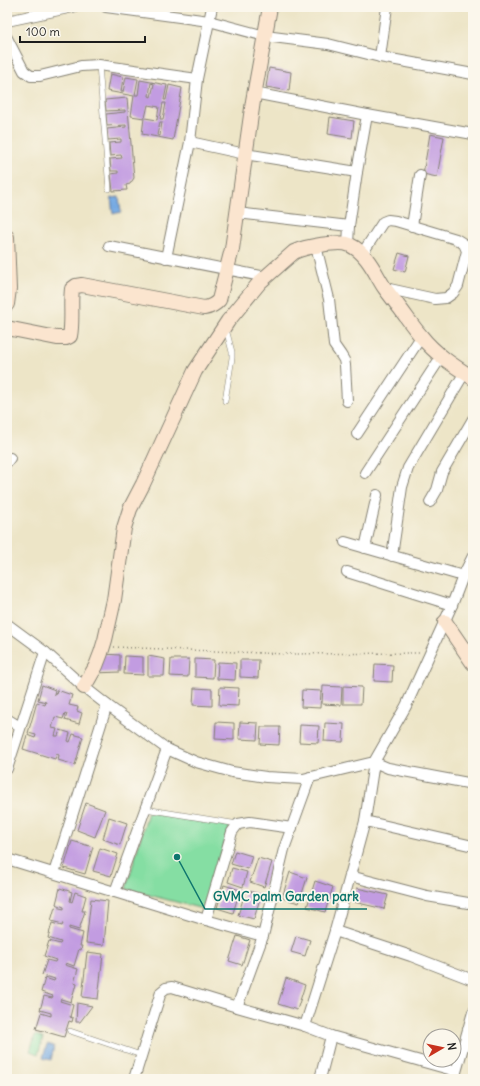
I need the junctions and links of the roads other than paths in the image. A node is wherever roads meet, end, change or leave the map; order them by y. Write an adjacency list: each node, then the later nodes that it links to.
1 (73, 7): 7 (street)
2 (106, 7): 6 (street)
3 (212, 7): 8 (street)
4 (270, 7): 9 (street)
5 (387, 7): 11 (street)
6 (150, 10): 8 (street)
7 (7, 21)
8 (209, 21): 9 (street); 14 (street)
9 (265, 36): 11 (street); 15 (street)
10 (7, 38): 12 (street)
11 (380, 57): 13 (street)
12 (99, 65): 14 (street); 22 (lane)
13 (473, 74)
14 (197, 79): 18 (street)
15 (254, 94): 16 (street); 19 (street)
16 (367, 115): 17 (street); 20 (street)
17 (473, 134)
18 (190, 142): 19 (street); 32 (street)
19 (245, 154): 20 (street); 23 (street)
20 (356, 172): 24 (street)
21 (420, 175): 25 (street)
22 (109, 189)
23 (237, 213): 24 (street); 33 (street)
24 (349, 226): 28 (street)
25 (412, 226): 31 (street); 36 (street)
26 (7, 237): 27 (street)
27 (7, 242): 34 (street)
28 (348, 244): 30 (street); 31 (street)
29 (109, 246): 32 (street)
30 (316, 246): 35 (street); 44 (street)
31 (362, 254): 36 (street)
32 (166, 258): 33 (street)
33 (227, 269): 35 (street); 39 (street)
34 (8, 273): 37 (street)
35 (266, 277): 38 (street)
36 (385, 288): 40 (street)
37 (7, 304)
38 (225, 324): 43 (lane); 61 (street)
39 (7, 328)
40 (421, 337): 41 (street); 46 (street)
41 (442, 357): 42 (street); 47 (street)
42 (469, 375): 52 (street)
43 (225, 401)
44 (347, 401)
45 (473, 419): 49 (street)
46 (357, 434)
47 (364, 473)
48 (378, 495): 51 (street)
49 (430, 502)
50 (345, 542): 51 (street)
51 (365, 548): 52 (street)
52 (392, 556): 55 (street)
53 (473, 556): 55 (street)
54 (347, 572): 56 (street)
55 (463, 576): 56 (street)
56 (452, 605): 57 (street)
57 (445, 622): 60 (street); 66 (street)
58 (7, 624): 59 (street)
59 (45, 652): 61 (street); 64 (street)
60 (473, 663)
61 (84, 687): 62 (street)
62 (107, 704): 65 (street); 76 (street)
63 (7, 719): 64 (street)
64 (20, 727): 67 (street)
65 (167, 749): 68 (street); 70 (street)
66 (374, 762): 68 (street); 69 (street); 71 (street)
67 (7, 769)
68 (310, 777): 73 (street)
69 (473, 784)
70 (145, 809): 72 (lane); 78 (street)
71 (365, 821): 74 (street); 77 (street)
72 (238, 824): 73 (street); 80 (street)
73 (292, 828): 82 (street)
74 (473, 846)
75 (7, 860): 76 (street)
76 (54, 873): 78 (street)
77 (350, 876): 79 (street); 81 (street)
78 (115, 892): 80 (street)
79 (468, 903)
80 (206, 920): 82 (street)
81 (335, 931): 83 (street); 86 (street)
82 (263, 936): 84 (street)
83 (473, 980)
84 (237, 1007): 86 (street); 89 (street)
85 (473, 1012): 90 (street)
86 (306, 1026): 88 (street)
87 (70, 1031): 89 (lane)
88 (331, 1036): 90 (street); 92 (street)
89 (141, 1055): 91 (street)
90 (455, 1075)
91 (134, 1079)
92 (320, 1079)

